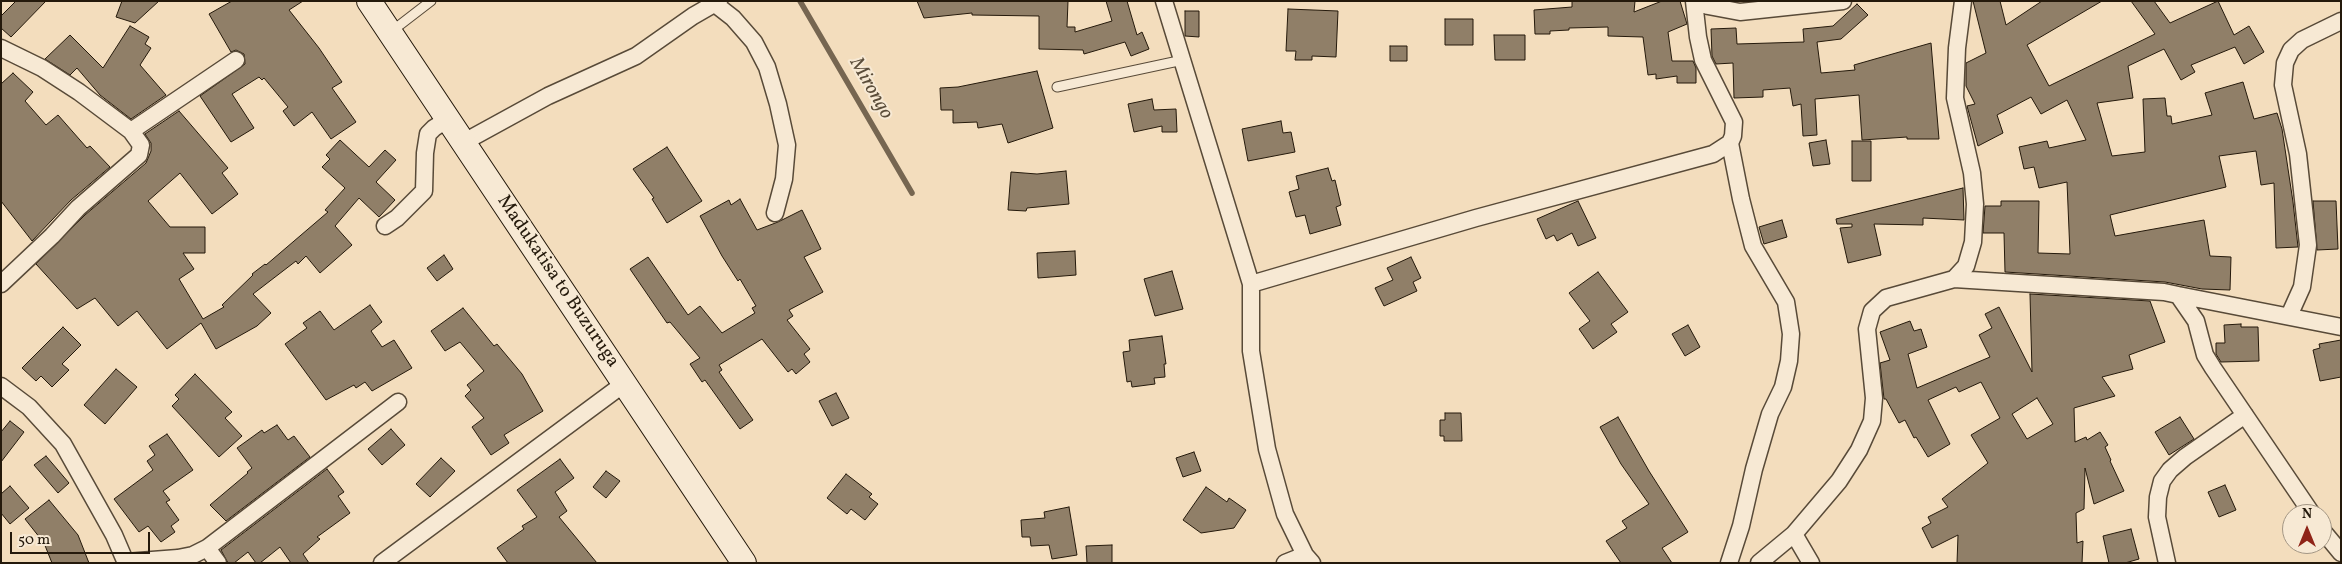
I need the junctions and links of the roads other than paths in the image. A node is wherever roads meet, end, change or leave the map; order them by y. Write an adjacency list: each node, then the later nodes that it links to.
1 (369, 1): 9 (main road, Madukatisa to Buzuruga)
2 (431, 1): 9 (lane)
3 (1164, 1): 12 (street)
4 (1694, 1): 5 (street); 17 (street)
5 (1843, 1)
6 (1964, 1): 20 (street)
7 (717, 2): 16 (street); 18 (street)
8 (2341, 21): 24 (street)
9 (390, 33): 14 (main road, Madukatisa to Buzuruga)
10 (1, 48): 15 (street)
11 (236, 60): 15 (street)
12 (1183, 60): 13 (lane); 22 (street)
13 (1058, 88)
14 (448, 120): 16 (main road, Madukatisa to Buzuruga); 19 (street)
15 (131, 131): 21 (street)
16 (464, 142): 26 (main road, Madukatisa to Buzuruga)
17 (1730, 143): 22 (street); 41 (street)
18 (775, 213)
19 (385, 226)
20 (1954, 279): 23 (street); 31 (street)
21 (1, 284)
22 (1250, 284): 35 (street)
23 (2178, 295): 24 (street); 29 (street)
24 (2290, 316): 25 (street)
25 (2341, 327)
26 (626, 383): 36 (street); 39 (main road, Madukatisa to Buzuruga)
27 (1, 386): 37 (street)
28 (398, 402): 33 (street)
29 (2245, 415): 30 (street); 44 (street)
30 (2305, 504)
31 (1794, 534): 42 (street); 43 (street)
32 (2332, 542): 34 (street)
33 (207, 548): 37 (street); 38 (street)
34 (2341, 553)
35 (1309, 559): 40 (street)
36 (383, 562)
37 (126, 563)
38 (218, 563)
39 (744, 563)
40 (1284, 563)
41 (1729, 563)
42 (1758, 563)
43 (1811, 563)
44 (2167, 563)

